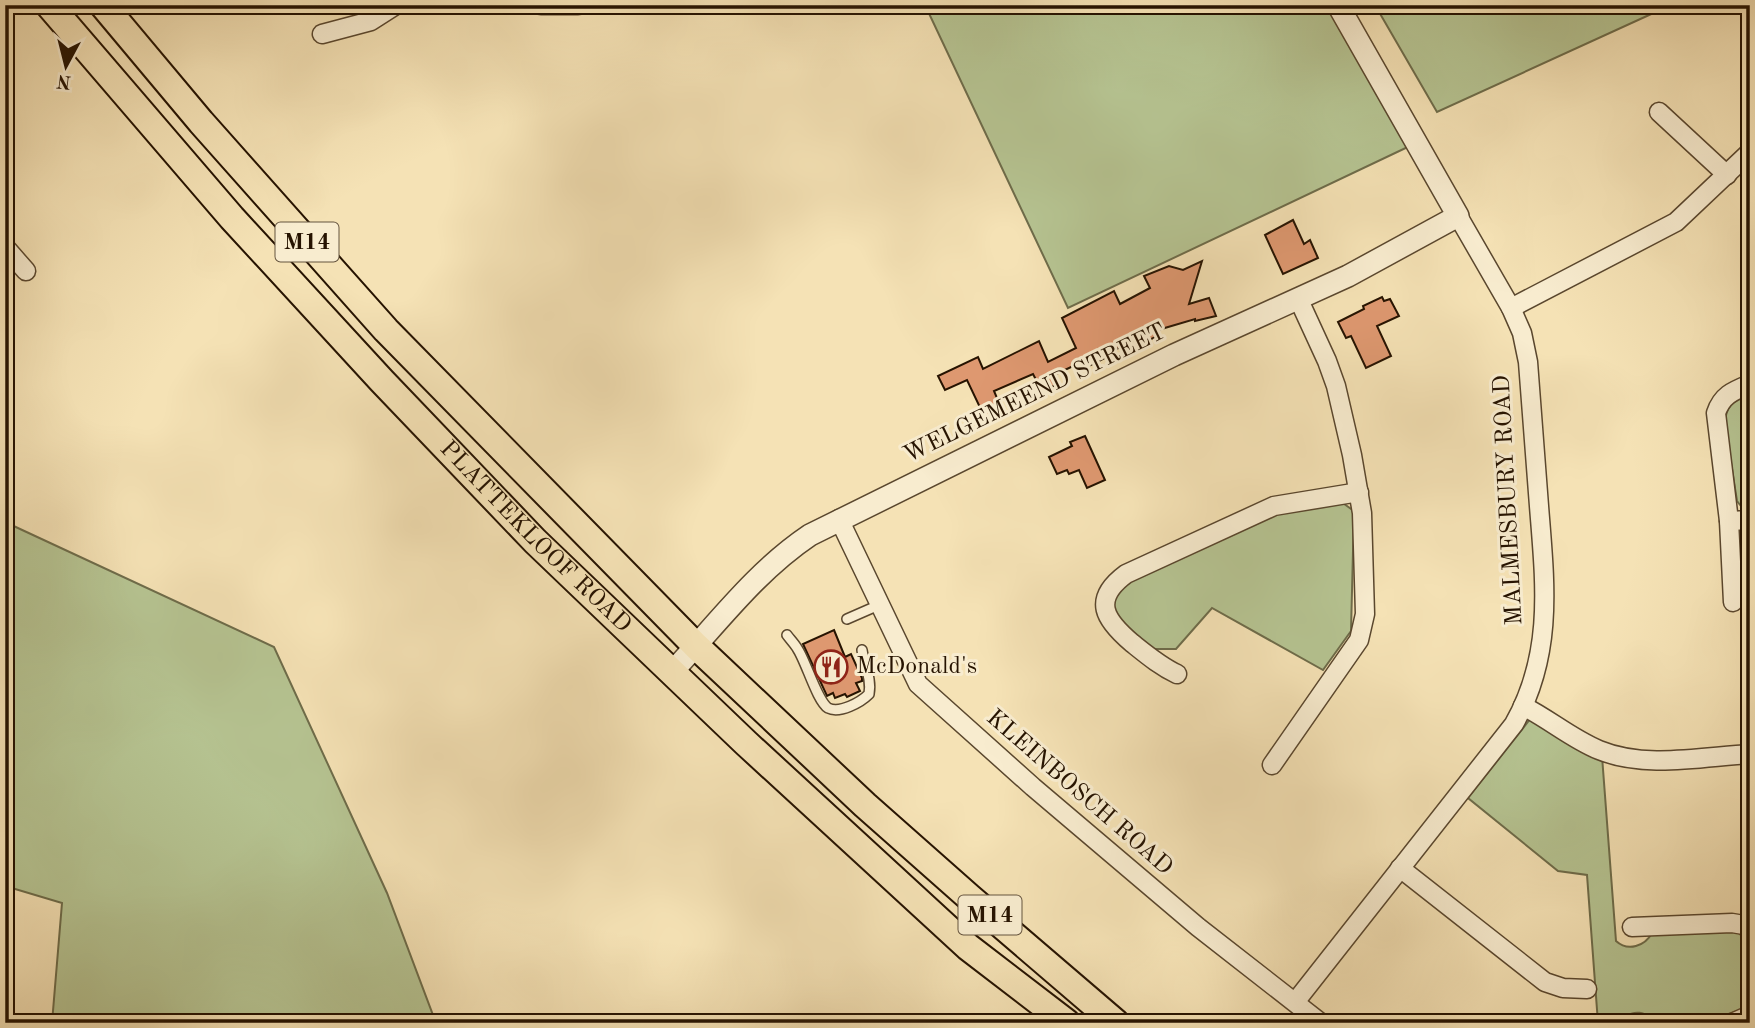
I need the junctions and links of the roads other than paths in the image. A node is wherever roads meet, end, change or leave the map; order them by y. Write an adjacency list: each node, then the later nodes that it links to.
1 (49, 5): 27 (main road, PLATTEKLOOF ROAD / M14)
2 (103, 5): 25 (main road, PLATTEKLOOF ROAD / M14)
3 (396, 5): 7 (street)
4 (541, 5): 5 (street)
5 (578, 5)
6 (1338, 5): 11 (street, MALMESBURY ROAD)
7 (322, 34)
8 (1659, 112): 10 (street)
9 (1750, 152): 10 (street)
10 (1727, 175): 15 (street)
11 (1458, 216): 14 (street, WELGEMEEND STREET); 15 (street, MALMESBURY ROAD)
12 (5, 247): 13 (street)
13 (26, 271)
14 (1298, 298): 17 (street); 18 (street, WELGEMEEND STREET)
15 (1511, 308): 29 (street, MALMESBURY ROAD)
16 (1750, 384): 20 (street)
17 (1359, 492): 28 (street); 31 (street)
18 (839, 519): 22 (street, KLEINBOSCH ROAD); 25 (street, WELGEMEEND STREET)
19 (1750, 520): 20 (street)
20 (1729, 522): 21 (street)
21 (1732, 602)
22 (879, 605): 23 (lane); 36 (street, KLEINBOSCH ROAD)
23 (847, 619)
24 (787, 635): 26 (lane)
25 (696, 646): 27 (street, WELGEMEEND STREET); 39 (main road, PLATTEKLOOF ROAD / M14)
26 (862, 650)
27 (672, 672): 38 (main road, PLATTEKLOOF ROAD / M14)
28 (1177, 674)
29 (1523, 706): 30 (street); 32 (street, MALMESBURY ROAD)
30 (1750, 754)
31 (1272, 765)
32 (1400, 868): 35 (street); 36 (street, MALMESBURY ROAD)
33 (1632, 928): 34 (street)
34 (1750, 930)
35 (1587, 989)
36 (1296, 1001): 40 (street, KLEINBOSCH ROAD)
37 (1750, 1015): 41 (street)
38 (1067, 1023)
39 (1116, 1023)
40 (1321, 1023)
41 (1732, 1023)

